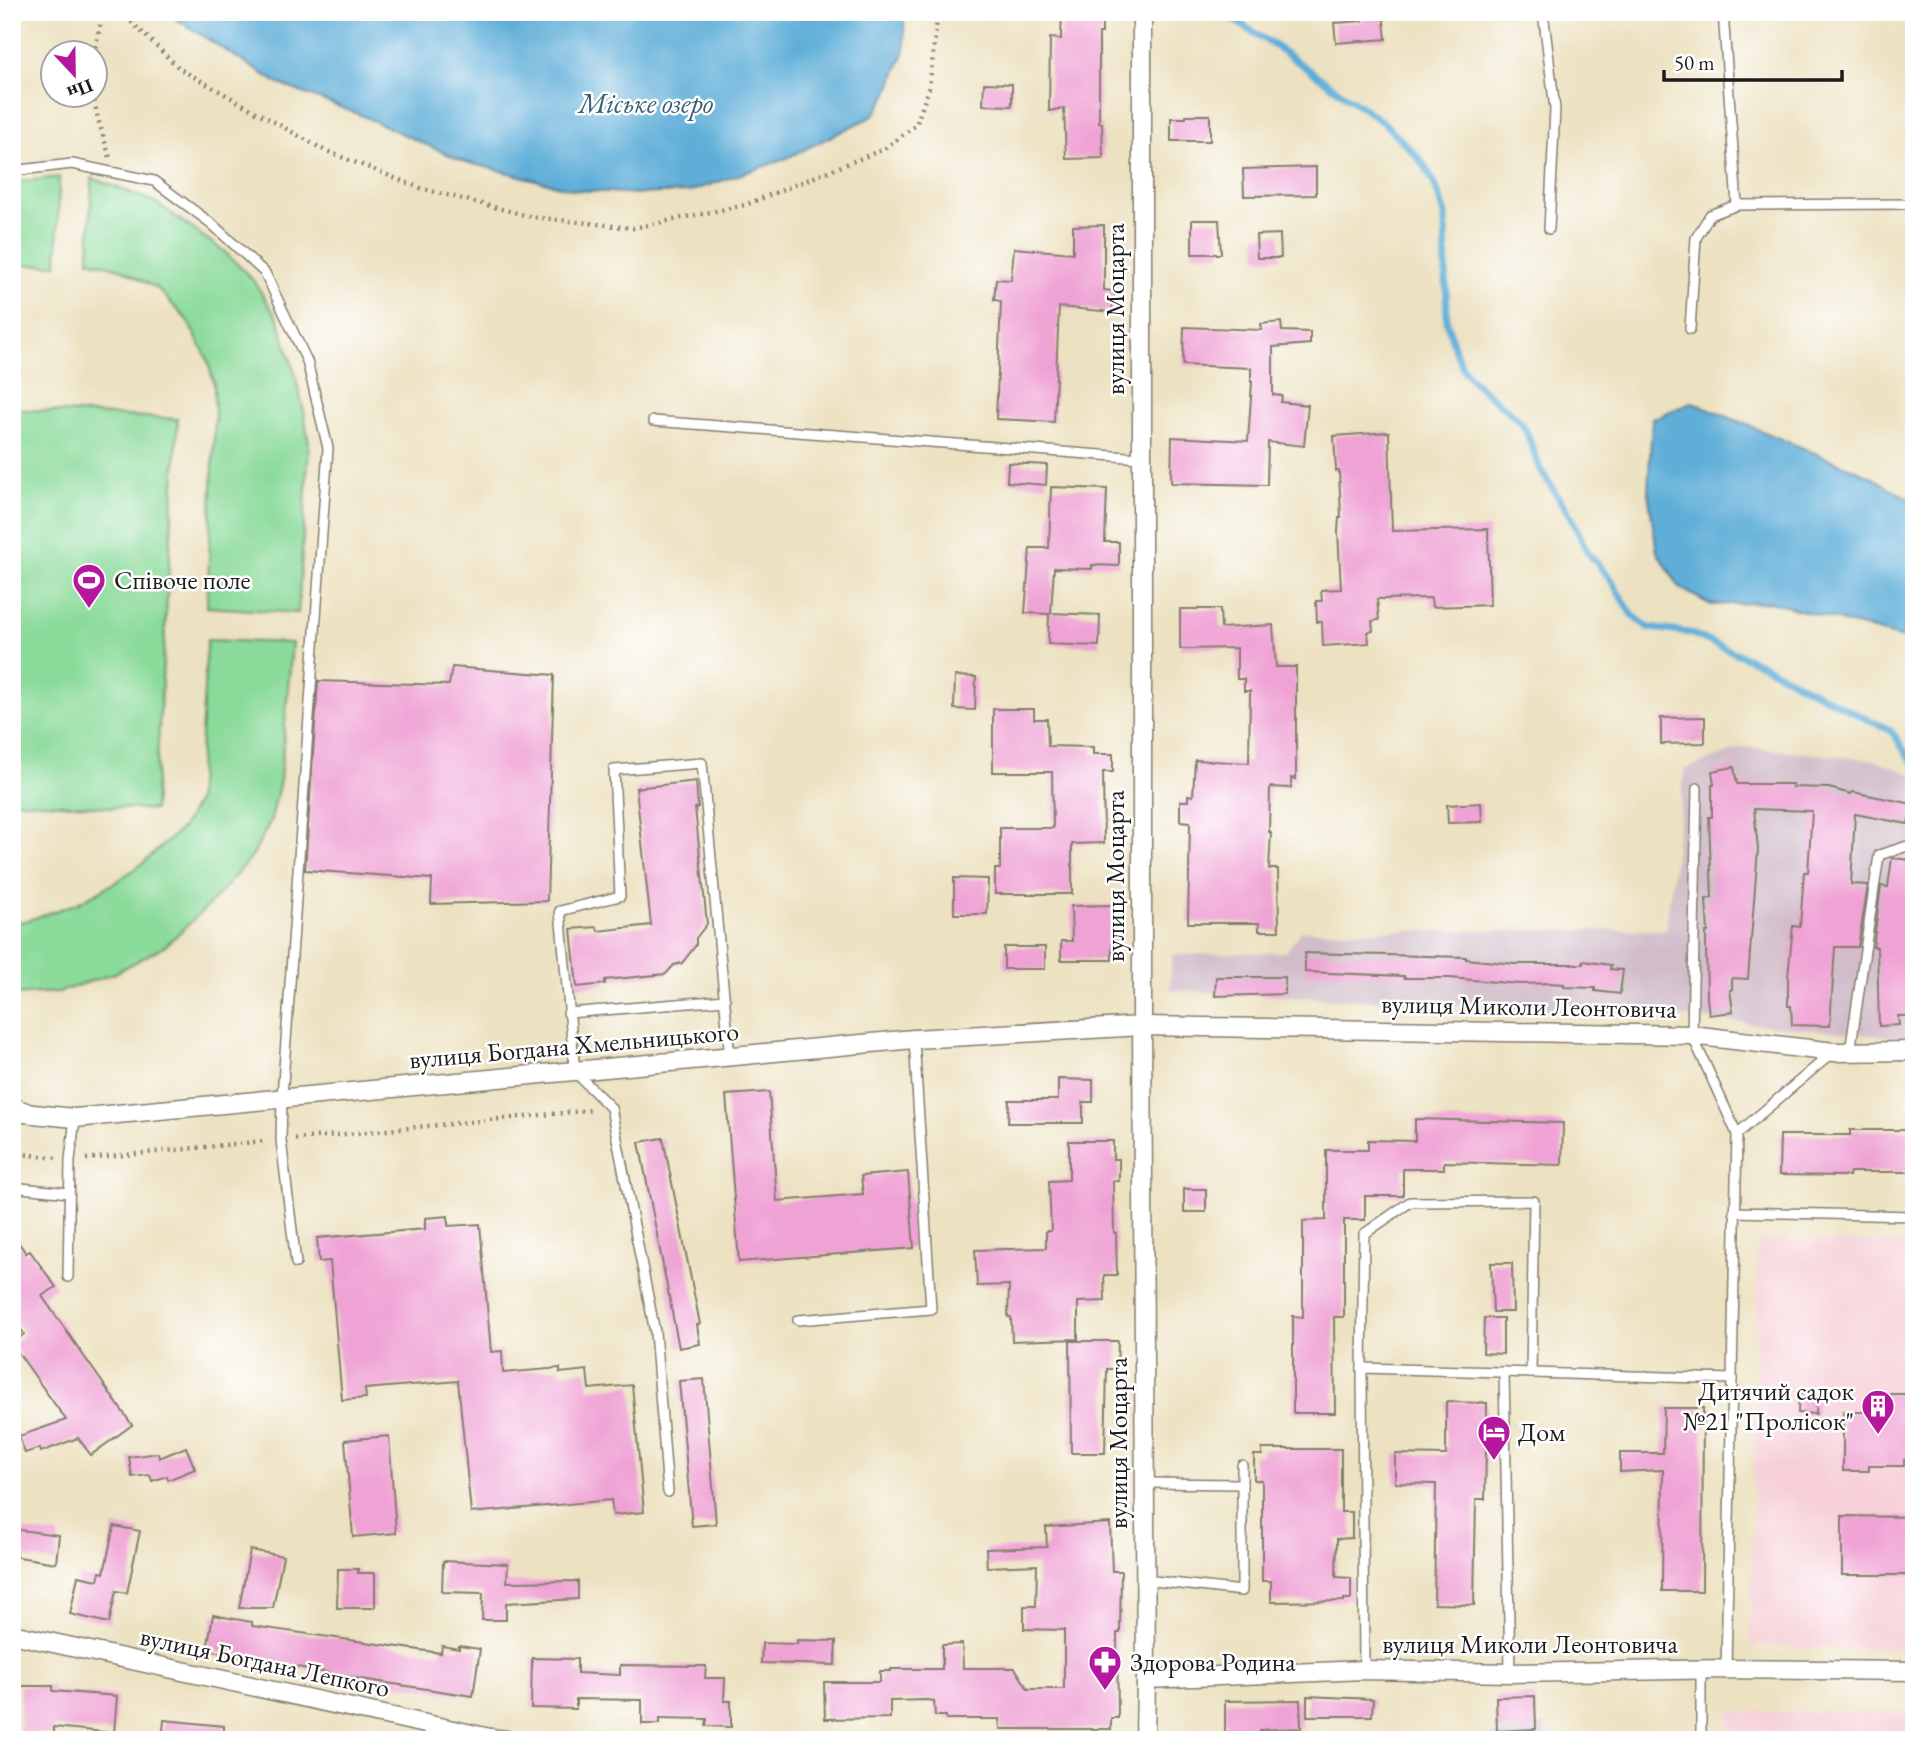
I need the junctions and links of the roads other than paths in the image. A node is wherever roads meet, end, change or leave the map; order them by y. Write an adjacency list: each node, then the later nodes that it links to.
1 (1142, 12): 10 (street, вулиця Моцарта)
2 (1543, 12): 7 (lane)
3 (1724, 12): 6 (lane)
4 (12, 171): 22 (lane)
5 (1914, 204): 6 (lane)
6 (1737, 205): 8 (lane)
7 (1549, 229)
8 (1690, 329)
9 (653, 421): 10 (lane)
10 (1142, 458): 15 (street, вулиця Моцарта)
11 (1697, 788): 16 (lane)
12 (1914, 844): 19 (lane)
13 (725, 1000): 14 (lane); 14 (lane); 20 (lane)
14 (568, 1013): 21 (lane)
15 (1142, 1026): 16 (street, вулиця Миколи Леонтовича); 17 (street, вулиця Богдана Хмельницького); 40 (street, вулиця Моцарта)
16 (1692, 1035): 19 (street, вулиця Миколи Леонтовича); 27 (lane)
17 (914, 1040): 20 (street, вулиця Богдана Хмельницького); 34 (lane)
18 (1914, 1051): 19 (street, вулиця Миколи Леонтовича)
19 (1842, 1052): 27 (lane)
20 (730, 1058): 21 (street, вулиця Богдана Хмельницького)
21 (575, 1072): 22 (street, вулиця Богдана Хмельницького); 42 (lane)
22 (282, 1097): 26 (street, вулиця Богдана Хмельницького); 32 (lane)
23 (12, 1102): 25 (lane)
24 (12, 1112): 25 (street, вулиця Богдана Хмельницького)
25 (46, 1116): 26 (street, вулиця Богдана Хмельницького)
26 (75, 1118): 29 (lane)
27 (1737, 1134): 30 (lane)
28 (12, 1187): 29 (lane)
29 (69, 1194): 33 (lane)
30 (1734, 1212): 31 (lane); 38 (lane)
31 (1914, 1216)
32 (296, 1263)
33 (68, 1277)
34 (798, 1320)
35 (1362, 1368): 36 (lane); 37 (lane); 46 (lane)
36 (1504, 1373): 37 (lane); 49 (lane)
37 (1531, 1373): 38 (lane)
38 (1732, 1379): 45 (lane)
39 (1242, 1465): 41 (lane)
40 (1144, 1483): 41 (lane); 43 (street, вулиця Моцарта)
41 (1242, 1484): 43 (lane)
42 (668, 1492)
43 (1145, 1580): 50 (street, вулиця Моцарта)
44 (12, 1634): 51 (street, вулиця Богдана Лепкого)
45 (1726, 1669): 47 (street, вулиця Миколи Леонтовича); 48 (street, вулиця Миколи Леонтовича)
46 (1364, 1670): 49 (street, вулиця Миколи Леонтовича); 50 (street, вулиця Миколи Леонтовича)
47 (1701, 1670): 49 (street, вулиця Миколи Леонтовича); 53 (lane)
48 (1914, 1671)
49 (1510, 1673)
50 (1146, 1679): 52 (street, вулиця Моцарта)
51 (507, 1740)
52 (1144, 1740)
53 (1700, 1740)

